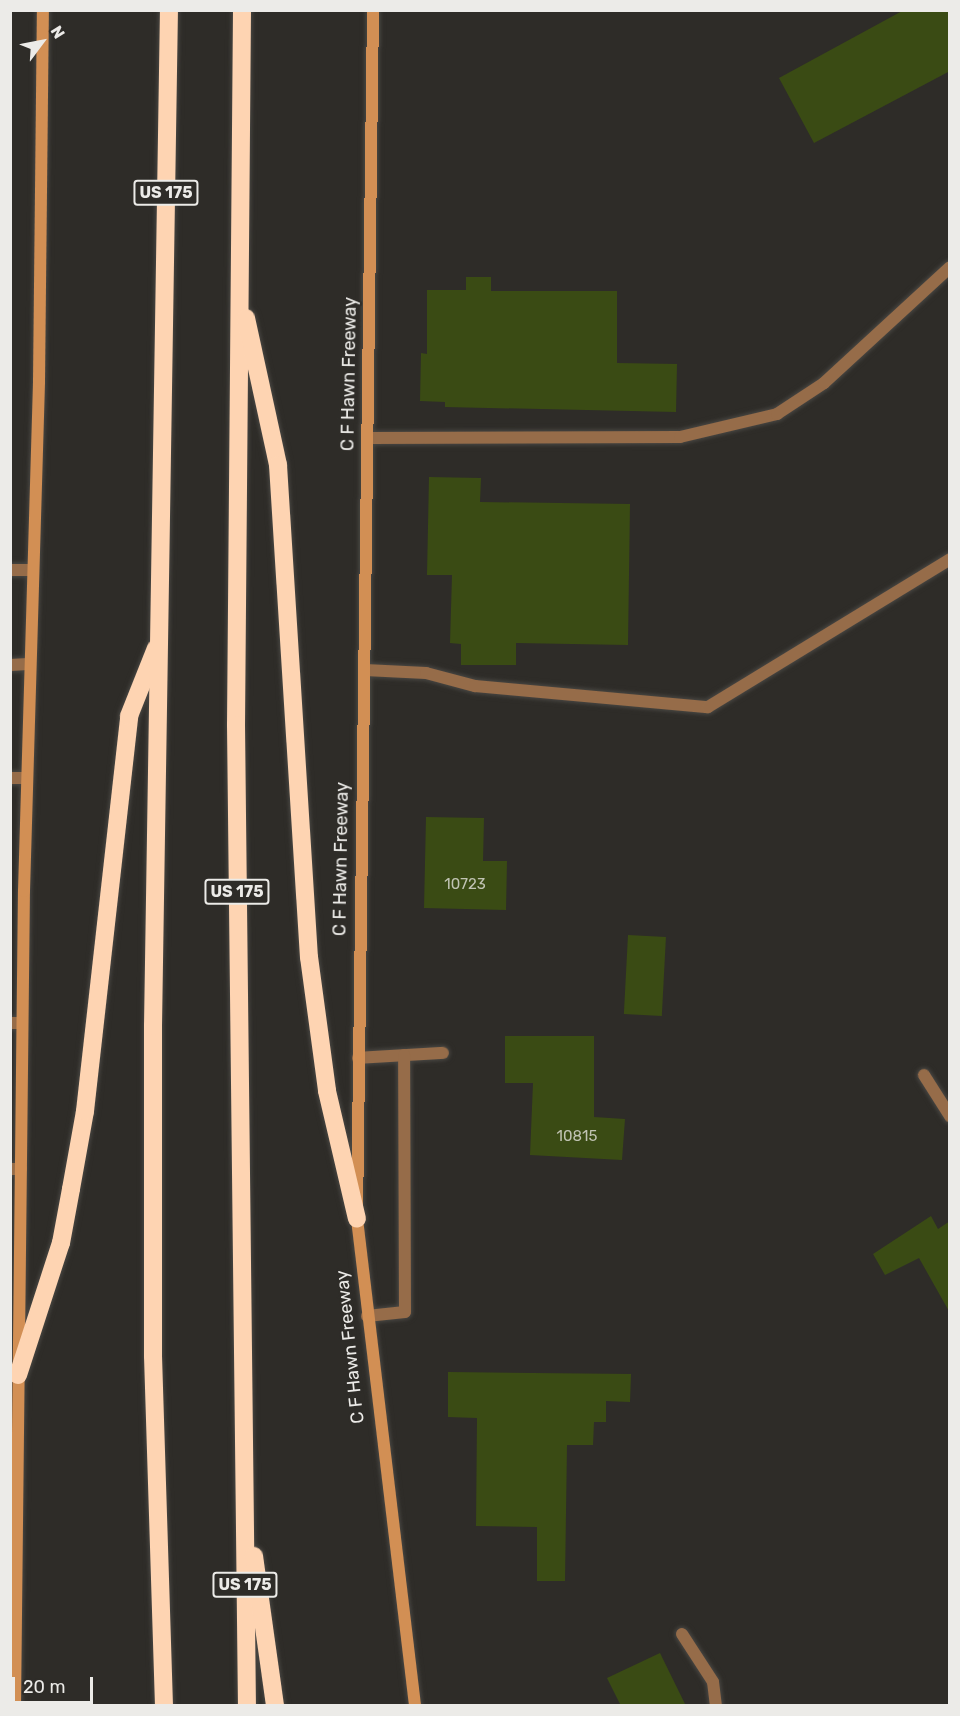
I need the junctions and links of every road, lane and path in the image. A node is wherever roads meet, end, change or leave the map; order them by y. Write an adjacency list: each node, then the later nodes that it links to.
1 (43, 10): 10 (main road)
2 (169, 10): 11 (highway, US 175)
3 (242, 10): 6 (highway, US 175)
4 (373, 10): 7 (main road, C F Hawn Freeway)
5 (950, 267): 7 (street)
6 (239, 284): 24 (highway); 27 (highway, US 175)
7 (370, 438): 14 (main road, C F Hawn Freeway)
8 (950, 559): 14 (street)
9 (10, 570): 10 (street)
10 (31, 570): 12 (main road)
11 (161, 635): 26 (highway); 30 (highway, US 175)
12 (28, 664): 13 (street); 16 (main road)
13 (10, 665)
14 (365, 670): 20 (main road, C F Hawn Freeway)
15 (10, 778): 16 (street)
16 (26, 778): 17 (main road)
17 (16, 1023): 23 (main road)
18 (443, 1053): 19 (street)
19 (404, 1055): 20 (street); 25 (street)
20 (358, 1058): 24 (main road, C F Hawn Freeway)
21 (924, 1076): 22 (street)
22 (950, 1116)
23 (16, 1169): 26 (main road)
24 (357, 1219): 25 (main road, C F Hawn Freeway)
25 (368, 1316): 33 (main road, C F Hawn Freeway)
26 (18, 1375): 29 (main road)
27 (245, 1499): 31 (highway, US 175); 32 (highway)
28 (682, 1634): 34 (street)
29 (15, 1706)
30 (164, 1706)
31 (247, 1706)
32 (274, 1706)
33 (415, 1706)
34 (716, 1706)

